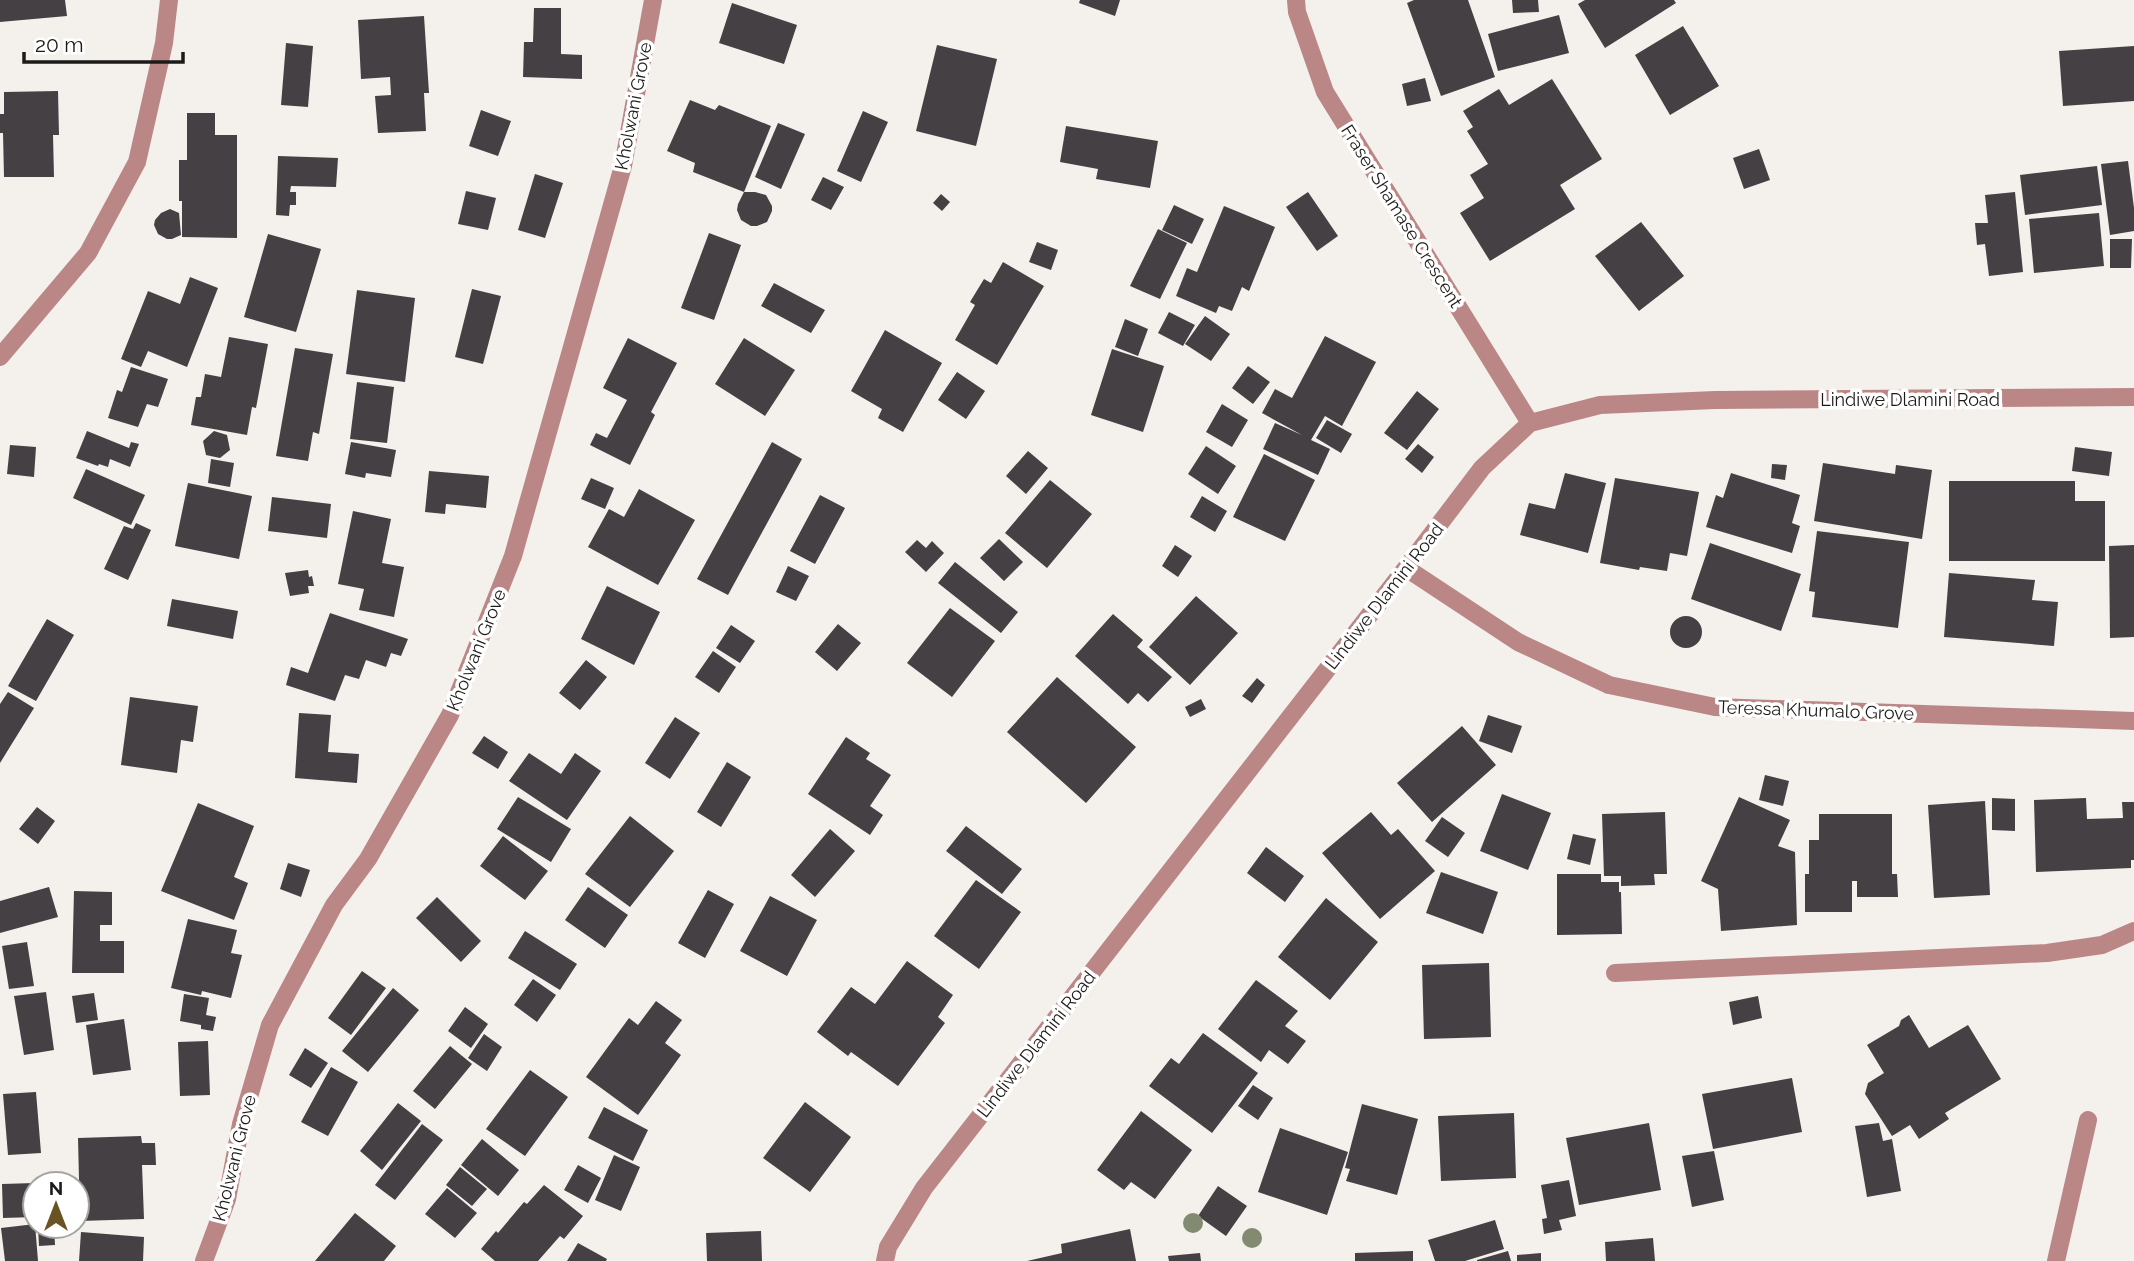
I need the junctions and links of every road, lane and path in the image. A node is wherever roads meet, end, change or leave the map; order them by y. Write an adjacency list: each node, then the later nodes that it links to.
1 (169, 0): 4 (street)
2 (653, 0): 12 (street, Kholwani Grove)
3 (1296, 0): 6 (street, Fraser Shamase Crescent)
4 (0, 358)
5 (2134, 397): 6 (street, Lindiwe Dlamini Road)
6 (1530, 423): 7 (street, Lindiwe Dlamini Road)
7 (1406, 568): 8 (street, Teressa Khumalo Grove); 13 (street, Lindiwe Dlamini Road)
8 (2134, 721)
9 (2134, 931): 10 (street)
10 (1615, 972)
11 (2088, 1120): 14 (street)
12 (204, 1261)
13 (885, 1261)
14 (2056, 1261)

